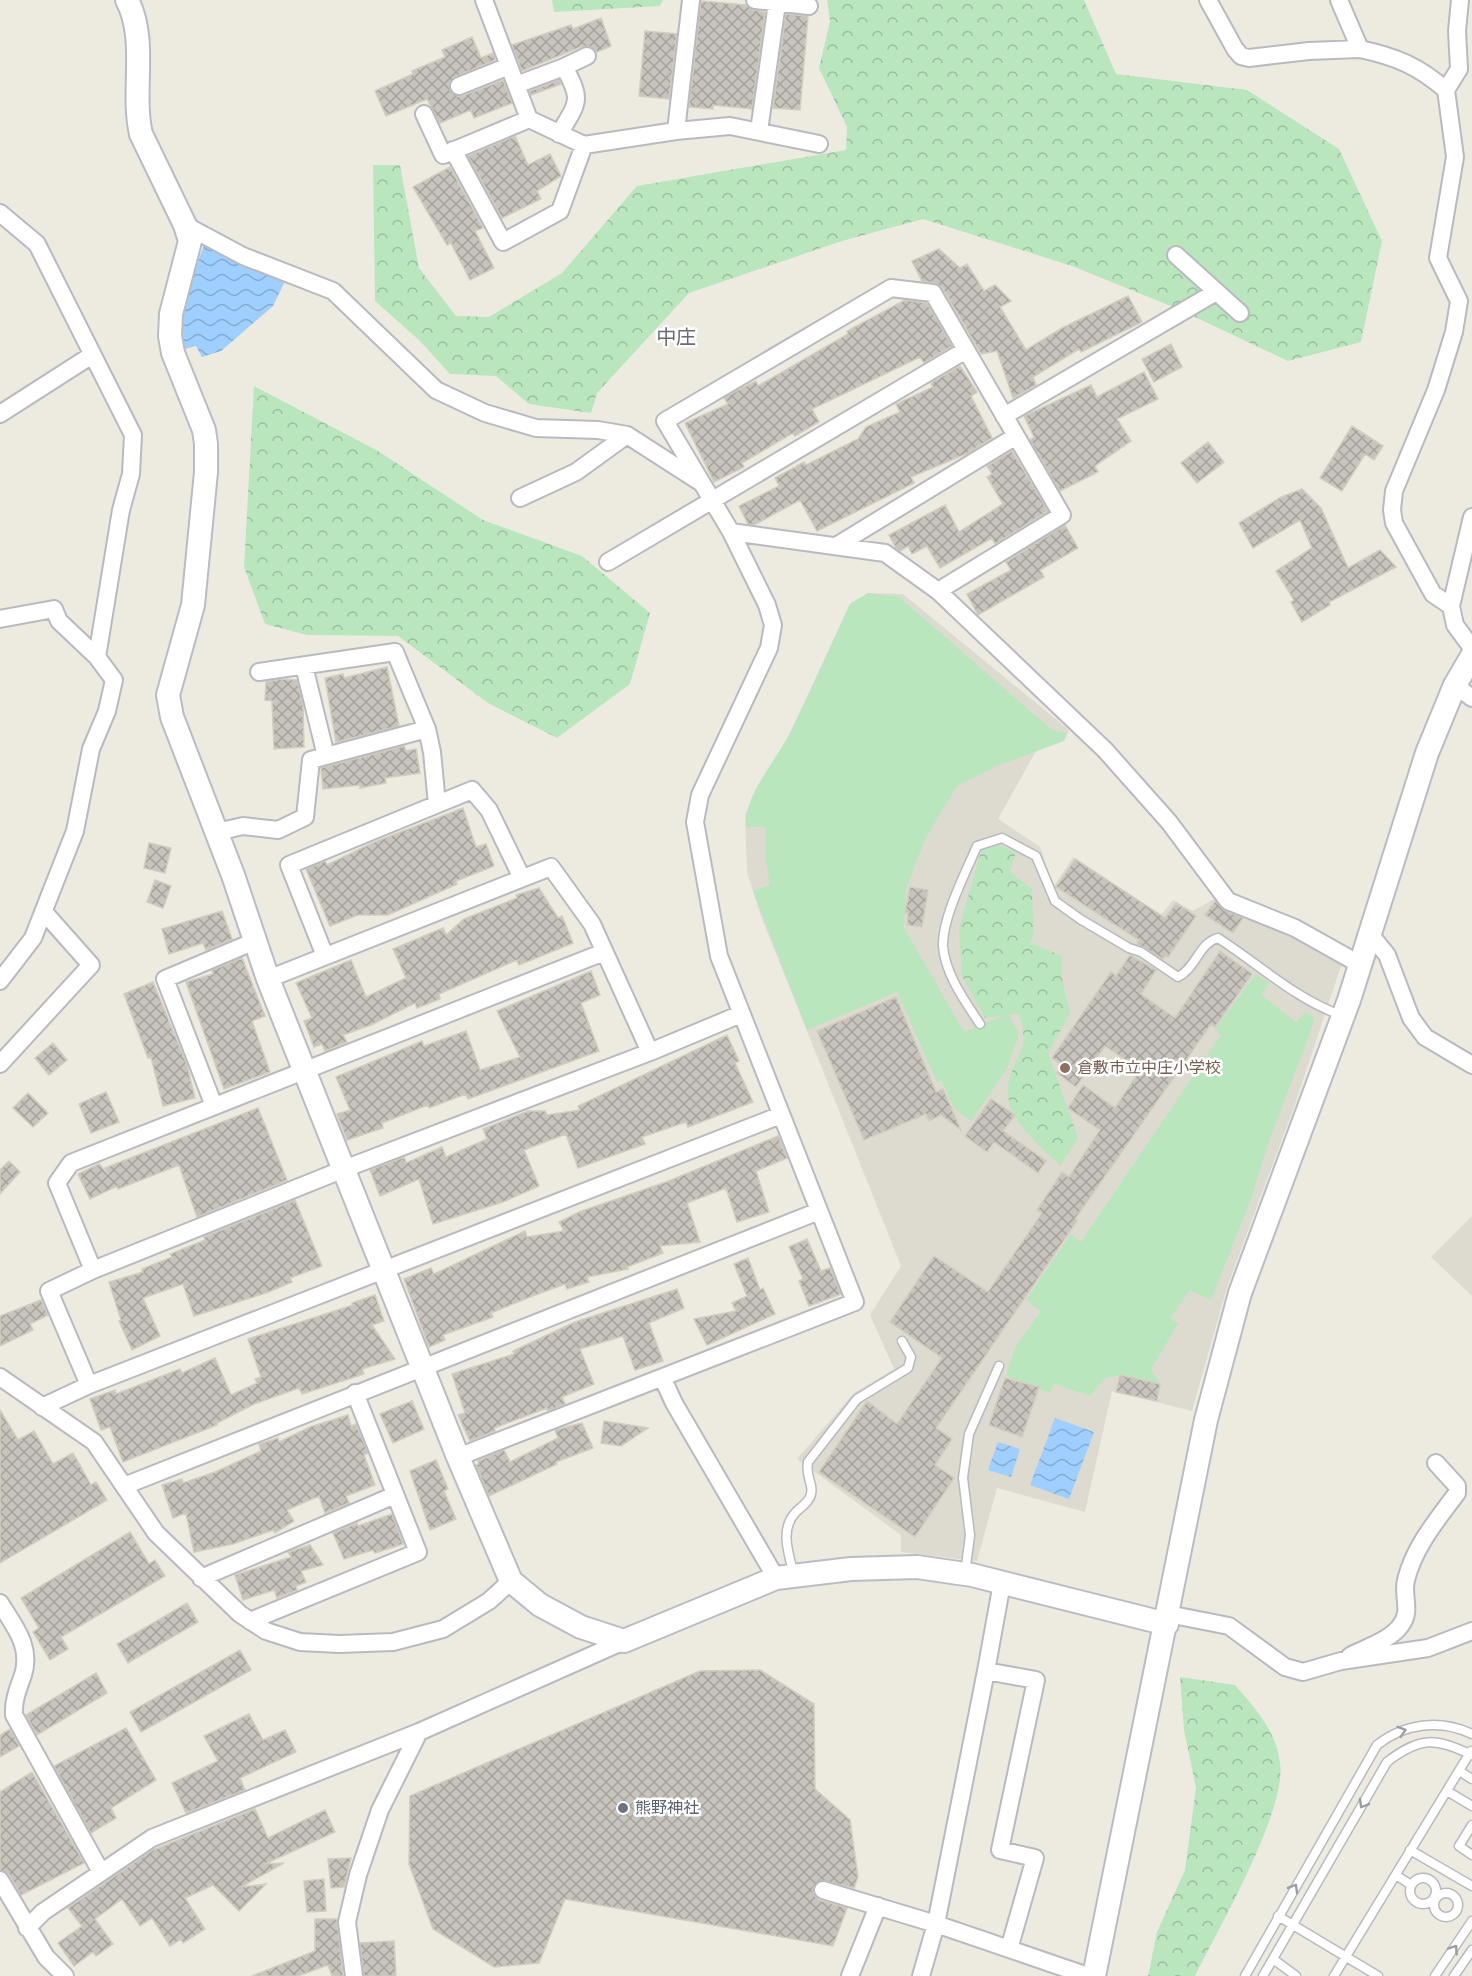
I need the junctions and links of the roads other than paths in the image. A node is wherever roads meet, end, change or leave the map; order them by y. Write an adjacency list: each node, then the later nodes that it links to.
1 (127, 0): 26 (street)
2 (484, 0): 12 (street)
3 (691, 0): 20 (street)
4 (755, 0): 8 (street)
5 (1208, 0): 10 (street)
6 (1339, 0): 10 (street)
7 (1461, 0): 16 (street)
8 (777, 3): 9 (street); 19 (street)
9 (809, 6)
10 (1360, 49): 16 (street)
11 (587, 56): 13 (street)
12 (509, 66): 14 (street); 15 (street)
13 (564, 67): 14 (street); 21 (street)
14 (516, 85): 18 (street)
15 (459, 86)
16 (1446, 90): 29 (street)
17 (424, 114): 24 (street)
18 (529, 119): 21 (street); 24 (street)
19 (759, 130): 20 (street); 22 (street)
20 (676, 131): 23 (street)
21 (559, 134): 23 (street)
22 (819, 144)
23 (584, 145): 24 (street)
24 (453, 150)
25 (0, 213): 32 (street)
26 (185, 225): 35 (street); 56 (street)
27 (1176, 255): 28 (street)
28 (1216, 292): 30 (street); 34 (street)
29 (1466, 302): 45 (street)
30 (1240, 313)
31 (966, 350): 34 (street); 37 (street); 39 (street)
32 (92, 355): 33 (street); 49 (street)
33 (3, 406)
34 (1004, 416): 36 (street)
35 (627, 435): 37 (street); 38 (street)
36 (1016, 436): 42 (street); 44 (street)
37 (703, 484): 39 (street)
38 (520, 498)
39 (713, 502): 41 (street); 43 (street)
40 (1472, 517): 45 (street)
41 (731, 532): 42 (street); 66 (street)
42 (836, 546): 44 (street)
43 (608, 561)
44 (938, 591): 63 (street)
45 (1451, 606): 47 (street)
46 (0, 619): 49 (street)
47 (1472, 648)
48 (1472, 656): 52 (street)
49 (97, 657): 58 (street)
50 (304, 666): 51 (street); 53 (street); 54 (street)
51 (259, 672)
52 (1463, 691): 59 (street)
53 (427, 729): 54 (street); 55 (street)
54 (326, 756): 56 (street)
55 (436, 804): 57 (street); 62 (street)
56 (217, 832): 60 (street)
57 (522, 878): 61 (street); 62 (street)
58 (44, 912): 65 (street); 70 (street)
59 (1370, 934): 63 (street); 71 (street)
60 (255, 941): 64 (street); 73 (street)
61 (604, 952): 69 (street); 72 (street)
62 (325, 956): 64 (street)
63 (1361, 965): 67 (street)
64 (268, 979): 72 (street)
65 (0, 981)
66 (741, 1014): 69 (street); 74 (street)
67 (1343, 1016): 68 (lane); 97 (street)
68 (980, 1024)
69 (650, 1052): 75 (street)
70 (0, 1064)
71 (1472, 1065)
72 (305, 1070): 73 (street); 75 (street)
73 (214, 1106): 78 (street)
74 (781, 1114): 76 (street); 77 (street)
75 (344, 1169): 77 (street); 78 (street)
76 (819, 1211): 80 (street); 83 (street)
77 (384, 1269): 80 (street); 84 (street)
78 (93, 1270): 84 (street)
79 (902, 1341): 92 (lane)
80 (422, 1366): 85 (street); 87 (street)
81 (999, 1366): 91 (lane)
82 (0, 1377): 86 (street)
83 (663, 1379): 87 (street); 92 (street)
84 (88, 1385): 86 (street)
85 (355, 1393): 89 (street); 90 (street)
86 (42, 1407): 89 (street)
87 (458, 1457): 94 (street)
88 (1436, 1463): 101 (street)
89 (124, 1486): 93 (street)
90 (395, 1495): 93 (street); 98 (street)
91 (965, 1574): 92 (street); 95 (street)
92 (785, 1577): 100 (street)
93 (201, 1578): 98 (street)
94 (511, 1581): 98 (street); 100 (street)
95 (1002, 1583): 97 (street); 102 (street)
96 (0, 1603): 113 (street)
97 (1167, 1619): 101 (street); 136 (street)
98 (250, 1621)
99 (1472, 1631): 101 (street)
100 (624, 1641): 103 (street)
101 (1341, 1661)
102 (986, 1671): 124 (street); 127 (street)
103 (419, 1732): 113 (street); 132 (street)
104 (1472, 1734): 122 (lane, one-way to 104)
105 (1471, 1752): 106 (lane); 125 (lane, one-way to 125)
106 (1459, 1771): 107 (lane); 108 (lane)
107 (1472, 1779)
108 (1447, 1791): 109 (lane); 111 (lane)
109 (1472, 1806)
110 (1472, 1825): 112 (lane)
111 (1410, 1850): 114 (lane); 117 (lane)
112 (1472, 1855)
113 (101, 1872): 126 (street)
114 (1396, 1875): 116 (lane); 129 (lane)
115 (0, 1880): 126 (street)
116 (1411, 1885): 119 (lane); 119 (lane)
117 (1472, 1886)
118 (824, 1890): 120 (street)
119 (1435, 1898): 121 (lane); 121 (lane)
120 (878, 1906): 124 (street); 133 (street)
121 (1458, 1912): 123 (lane)
122 (1278, 1916): 125 (lane); 137 (lane)
123 (1472, 1921): 142 (lane, one-way to 123)
124 (936, 1924): 127 (street); 134 (street)
125 (1293, 1925): 129 (lane); 130 (lane)
126 (27, 1928): 131 (street)
127 (1009, 1949): 135 (street)
128 (1472, 1950): 143 (lane)
129 (1346, 1956): 140 (lane); 141 (lane)
130 (1273, 1959): 138 (lane); 139 (lane)
131 (65, 1976)
132 (354, 1976)
133 (850, 1976)
134 (921, 1976)
135 (1088, 1976)
136 (1094, 1976)
137 (1245, 1976)
138 (1263, 1976)
139 (1296, 1976)
140 (1334, 1976)
141 (1378, 1976)
142 (1435, 1976)
143 (1454, 1976)

